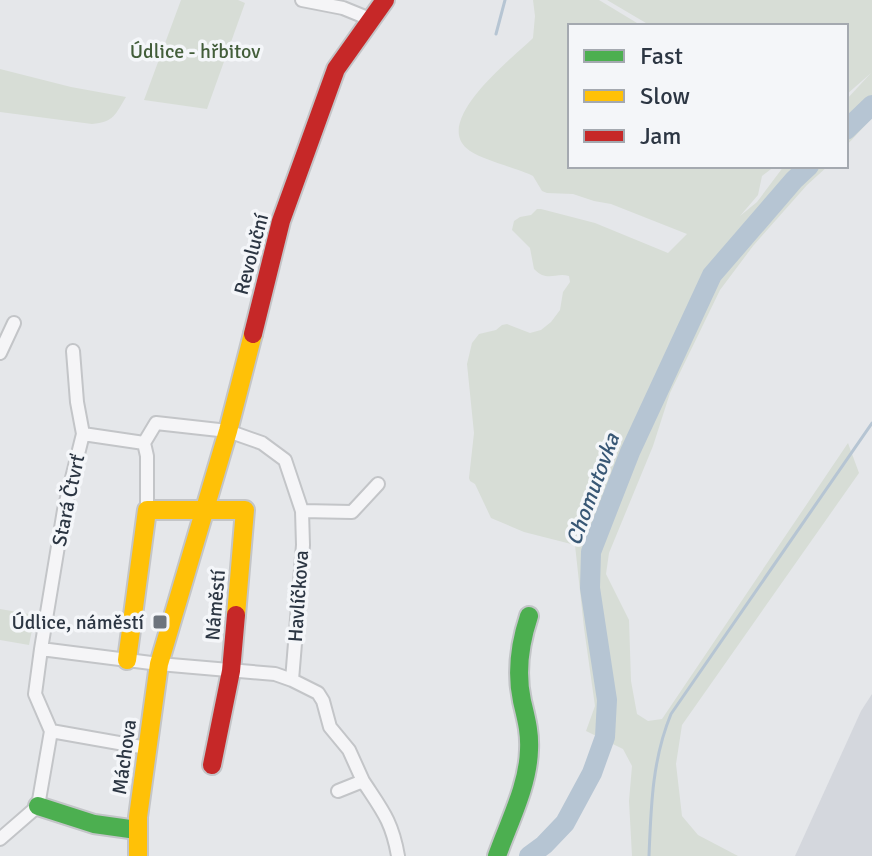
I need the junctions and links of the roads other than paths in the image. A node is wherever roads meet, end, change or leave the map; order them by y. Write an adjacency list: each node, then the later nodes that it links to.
1 (302, 0): 3 (street)
2 (385, 0): 3 (street, Revoluční)
3 (370, 19): 7 (street, Revoluční)
4 (14, 323): 6 (street)
5 (73, 351): 8 (street, Stará Čtvrť)
6 (0, 353)
7 (228, 431): 9 (street, Havlíčkova); 12 (street, Revoluční); 13 (street, Havlíčkova)
8 (83, 434): 9 (street); 15 (street, Stará Čtvrť)
9 (144, 443): 11 (street)
10 (378, 484): 13 (street)
11 (147, 510): 12 (street, Náměstí); 16 (street)
12 (204, 511): 17 (street, Náměstí); 18 (street, Náměstí)
13 (302, 511): 19 (street, Havlíčkova)
14 (529, 616): 30 (street)
15 (41, 649): 16 (street); 20 (street, Stará Čtvrť)
16 (127, 660): 17 (street, Náměstí)
17 (159, 664): 18 (street, Náměstí); 21 (street, Máchova)
18 (231, 671): 19 (street); 22 (street)
19 (292, 680): 23 (street)
20 (51, 731): 21 (street); 25 (street)
21 (147, 748): 26 (street, Máchova)
22 (212, 765)
23 (363, 781): 24 (street); 29 (street)
24 (338, 791)
25 (38, 806): 26 (street); 27 (street)
26 (137, 830): 28 (street, Máchova)
27 (0, 839)
28 (138, 856)
29 (398, 856)
30 (497, 856)

